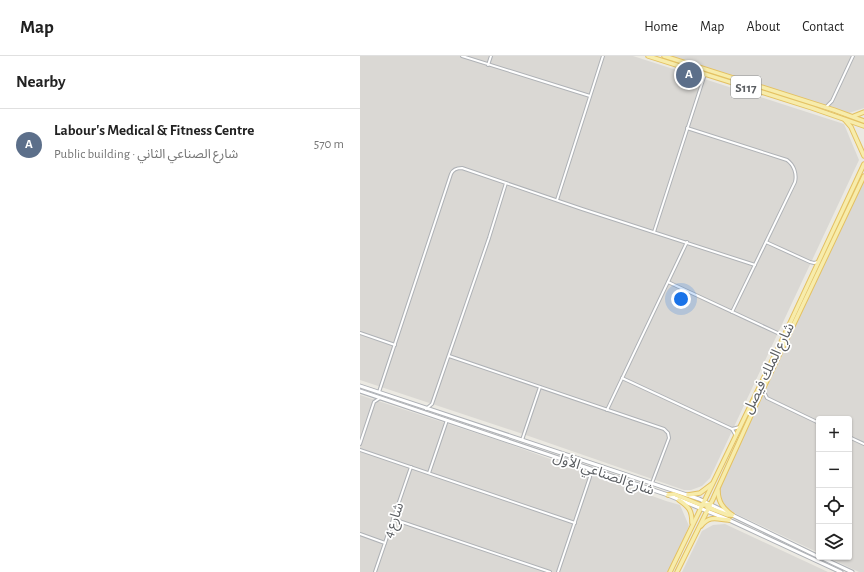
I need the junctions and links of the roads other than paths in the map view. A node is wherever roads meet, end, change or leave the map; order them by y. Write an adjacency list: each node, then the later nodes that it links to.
1 (462, 56): 7 (street)
2 (492, 56): 7 (street)
3 (603, 56): 9 (street)
4 (648, 56): 8 (main road, S117)
5 (664, 56): 11 (main road, S117)
6 (852, 56): 10 (street)
7 (488, 65): 9 (street)
8 (704, 74): 15 (main road, S117); 18 (street)
9 (590, 96): 23 (street)
10 (832, 101): 11 (street); 12 (street)
11 (826, 107): 12 (main road, S117)
12 (833, 107): 14 (main road, S117)
13 (864, 112): 14 (main road)
14 (853, 116): 16 (main road, S117)
15 (844, 119): 17 (main road, S117); 19 (main road)
16 (864, 120)
17 (864, 126)
18 (687, 128): 24 (street); 26 (street)
19 (864, 156)
20 (864, 164): 28 (main road, شارع الملك فيصل)
21 (864, 176): 40 (main road, شارع الملك فيصل)
22 (506, 183): 23 (street); 35 (street); 36 (street)
23 (557, 200): 24 (street)
24 (654, 232): 25 (street)
25 (687, 242): 29 (street); 31 (street)
26 (766, 242): 27 (street); 29 (street)
27 (810, 262): 28 (street); 30 (street)
28 (818, 262): 30 (main road, شارع الملك فيصل)
29 (755, 265): 32 (street)
30 (815, 270): 34 (main road, شارع الملك فيصل)
31 (668, 282): 32 (street); 37 (street)
32 (732, 312): 34 (street)
33 (360, 333): 35 (street)
34 (784, 336): 53 (main road, شارع الملك فيصل)
35 (395, 345): 42 (street)
36 (449, 356): 39 (street); 47 (street)
37 (622, 378): 49 (street); 54 (street)
38 (360, 386): 42 (main road, شارع الصناعي الأول)
39 (540, 387): 49 (street); 57 (street)
40 (763, 389): 45 (main road, شارع الملك فيصل); 45 (street)
41 (360, 391): 43 (main road, شارع الصناعي الأول)
42 (379, 392): 48 (main road, شارع الصناعي الأول)
43 (371, 395): 44 (main road, شارع الصناعي الأول); 46 (street)
44 (381, 398): 46 (street); 51 (main road, شارع الصناعي الأول)
45 (763, 398): 52 (street); 68 (main road, شارع الملك فيصل)
46 (374, 402): 58 (street)
47 (432, 404): 48 (street); 50 (street)
48 (426, 408): 50 (main road, شارع الصناعي الأول)
49 (607, 410): 67 (street)
50 (435, 412): 57 (main road, شارع الصناعي الأول)
51 (447, 420): 62 (main road, شارع الصناعي الأول); 64 (street)
52 (816, 422)
53 (740, 427): 54 (street); 55 (main road, شارع الملك فيصل)
54 (732, 429): 55 (street)
55 (736, 436): 66 (main road, شارع الملك فيصل)
56 (852, 438): 59 (street)
57 (522, 440): 67 (main road, شارع الصناعي الأول)
58 (360, 444)
59 (864, 444)
60 (360, 450): 61 (street)
61 (411, 467): 64 (street); 75 (street, شارع 4)
62 (588, 468): 63 (main road, شارع الصناعي الأول); 65 (street)
63 (597, 471): 65 (street); 69 (main road, شارع الصناعي الأول)
64 (429, 473): 77 (street)
65 (590, 477): 77 (street)
66 (714, 482): 70 (main road); 72 (main road, شارع الملك فيصل)
67 (652, 483): 70 (main road, شارع الصناعي الأول)
68 (718, 488): 73 (main road, شارع الملك فيصل); 74 (main road)
69 (668, 495): 71 (main road, شارع الصناعي الأول); 72 (main road)
70 (688, 495): 72 (main road, شارع الصناعي الأول)
71 (679, 500): 72 (main road, شارع الصناعي الأول); 78 (main road)
72 (703, 505): 73 (main road); 73 (main road, شارع الصناعي الأول); 78 (main road, شارع الملك فيصل)
73 (709, 508): 74 (main road); 76 (main road, شارع الصناعي الأول); 79 (main road, شارع الملك فيصل)
74 (732, 515): 82 (main road)
75 (393, 519): 81 (street, شارع 4); 85 (street)
76 (729, 520): 79 (main road); 89 (main road, شارع الصناعي الأول)
77 (575, 523): 86 (street)
78 (692, 525): 87 (main road, شارع الملك فيصل)
79 (697, 532): 88 (main road, شارع الملك فيصل)
80 (360, 534): 81 (street)
81 (385, 543): 84 (street, شارع 4)
82 (816, 556)
83 (826, 560): 90 (main road)
84 (375, 572)
85 (550, 572)
86 (558, 572)
87 (670, 572)
88 (677, 572)
89 (841, 572)
90 (852, 572)

